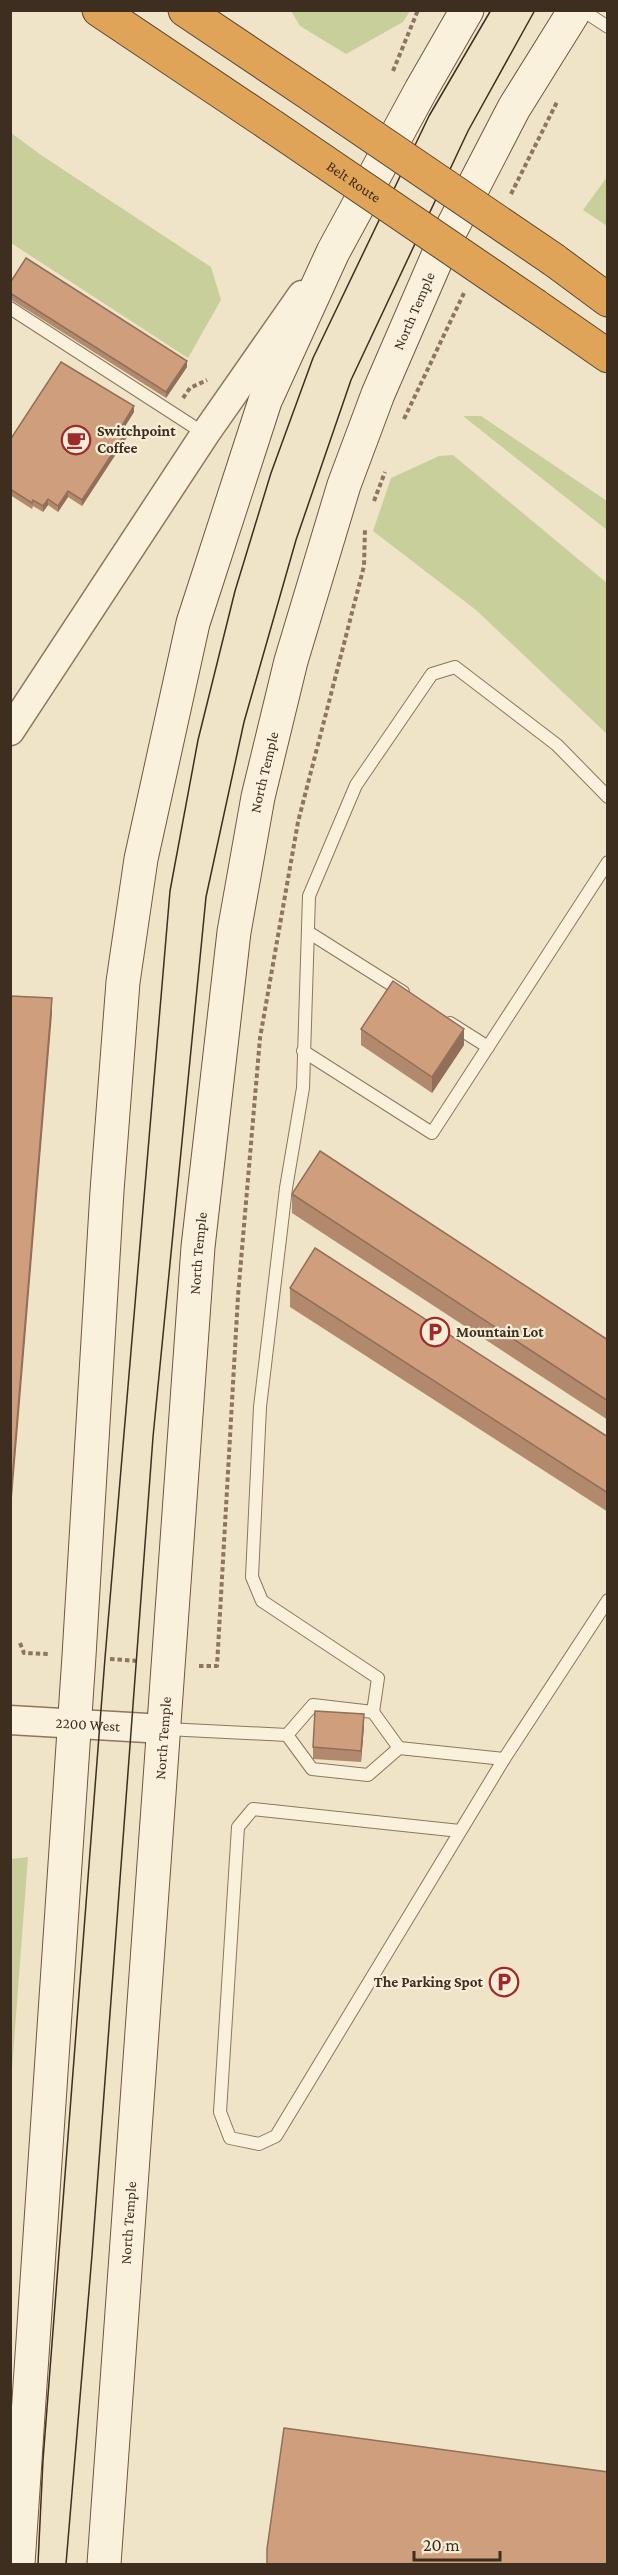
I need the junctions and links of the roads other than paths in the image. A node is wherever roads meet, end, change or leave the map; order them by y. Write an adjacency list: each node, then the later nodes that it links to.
1 (99, 10): 10 (highway, Belt Route, bridge)
2 (185, 10): 8 (highway, bridge)
3 (467, 10): 7 (main road)
4 (575, 10): 24 (main road, North Temple)
5 (582, 10): 6 (lane)
6 (608, 27)
7 (333, 252): 11 (street); 23 (main road)
8 (608, 300)
9 (10, 308): 11 (lane)
10 (608, 356)
11 (205, 434): 12 (street)
12 (10, 731)
13 (608, 797): 15 (lane)
14 (608, 862): 18 (lane)
15 (308, 932): 16 (lane); 19 (lane)
16 (410, 997)
17 (439, 1016): 18 (lane)
18 (488, 1047): 19 (lane)
19 (303, 1051): 21 (lane)
20 (608, 1600): 27 (lane)
21 (373, 1712): 25 (lane); 26 (lane)
22 (10, 1720): 23 (street, 2200 West)
23 (74, 1725): 24 (street, 2200 West); 29 (main road)
24 (164, 1729): 25 (lane); 30 (main road, North Temple)
25 (287, 1735): 26 (lane)
26 (399, 1748): 27 (lane)
27 (504, 1759): 28 (lane)
28 (460, 1831): 28 (lane)
29 (18, 2565)
30 (104, 2565)

